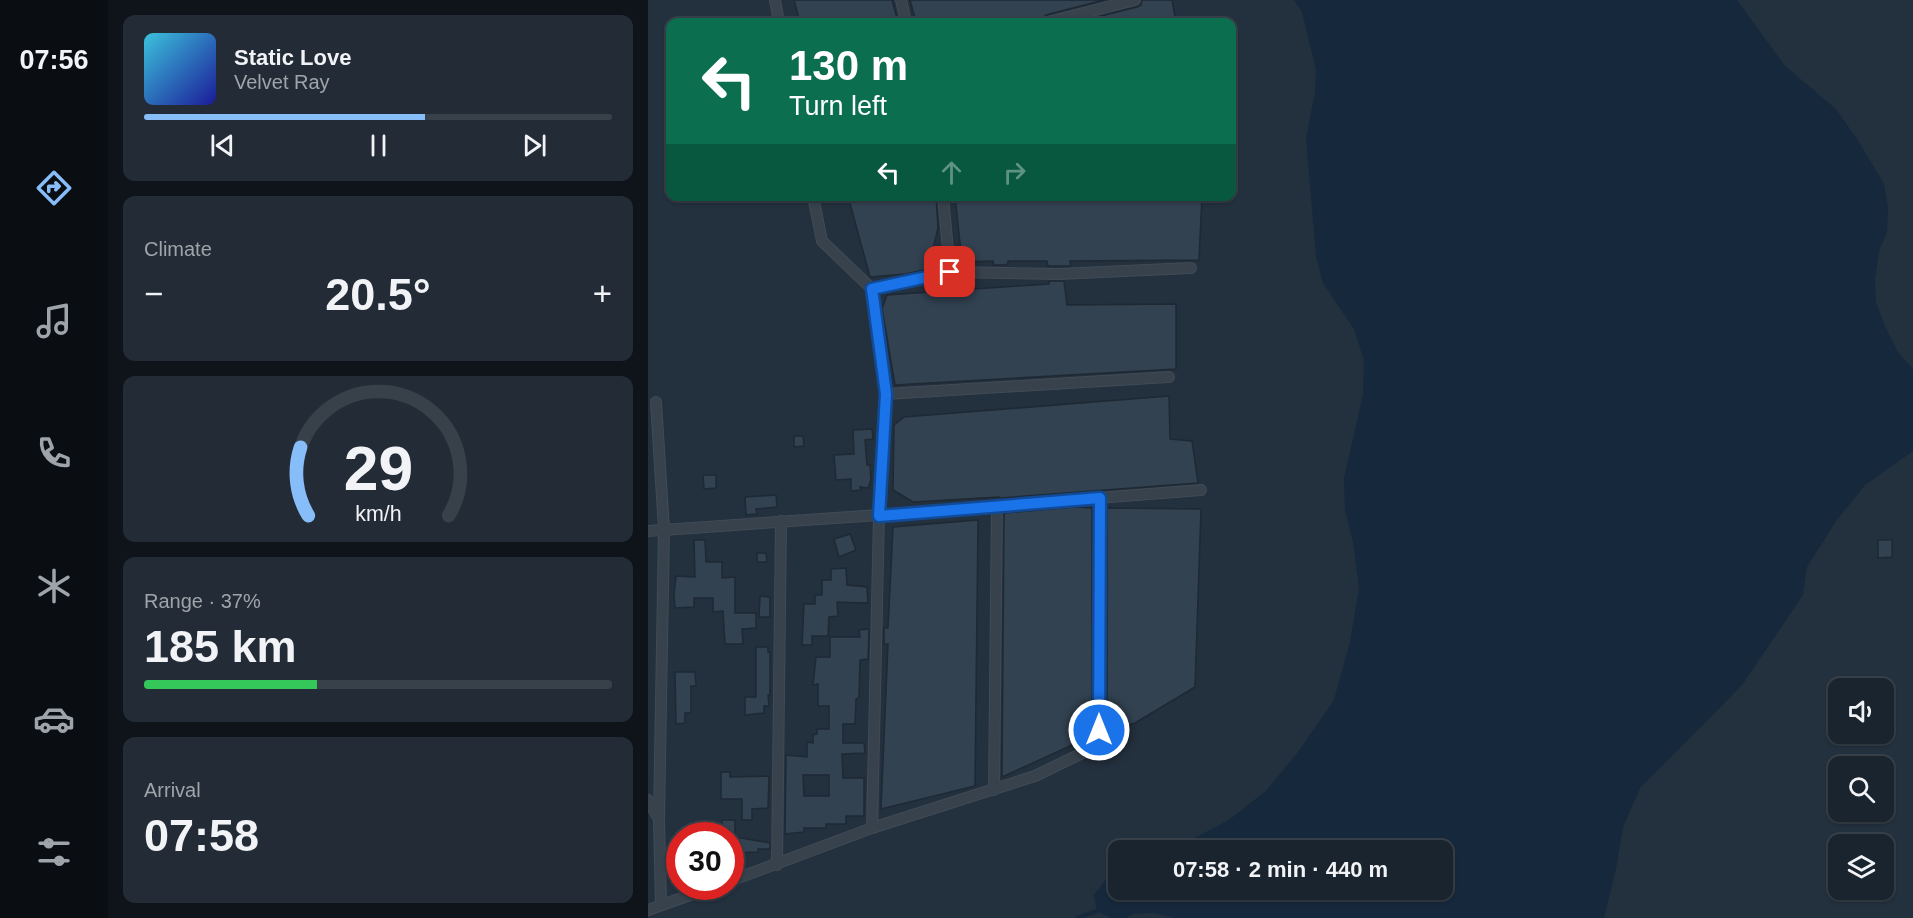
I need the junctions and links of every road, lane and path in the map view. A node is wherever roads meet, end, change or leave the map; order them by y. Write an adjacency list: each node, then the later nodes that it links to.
1 (775, 0): 4 (street)
2 (901, 0): 5 (street)
3 (1135, 0): 6 (street)
4 (778, 18)
5 (905, 18)
6 (1064, 18)
7 (814, 201): 11 (street)
8 (943, 201): 10 (street)
9 (1191, 268): 10 (street)
10 (950, 272): 11 (street)
11 (872, 289): 13 (street)
12 (1168, 377): 13 (street)
13 (886, 394): 18 (street)
14 (656, 402): 20 (street)
15 (1201, 490): 16 (street)
16 (1100, 498): 17 (street); 22 (street)
17 (997, 505): 18 (street); 22 (street)
18 (879, 516): 19 (street); 25 (street)
19 (781, 521): 20 (street); 26 (street)
20 (663, 530): 21 (street); 24 (street)
21 (648, 531)
22 (994, 790): 25 (street)
23 (648, 800): 24 (street)
24 (659, 819): 29 (street)
25 (872, 828): 26 (street)
26 (777, 865): 27 (street)
27 (744, 876)
28 (675, 900): 29 (street)
29 (661, 905): 30 (street)
30 (648, 910)

